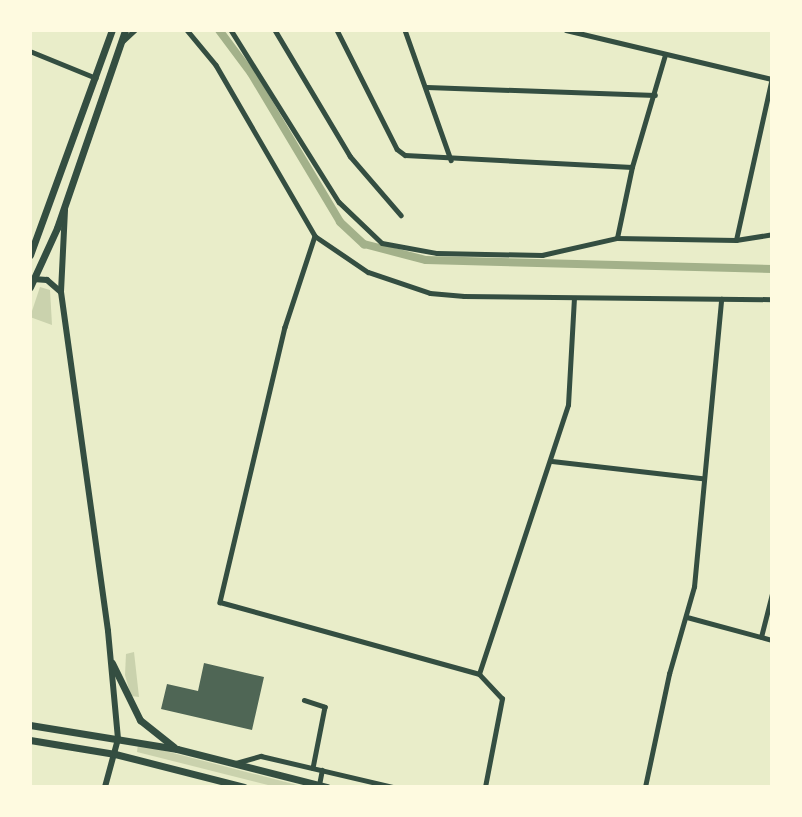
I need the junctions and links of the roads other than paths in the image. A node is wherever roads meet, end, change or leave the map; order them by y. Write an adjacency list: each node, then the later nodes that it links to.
1 (112, 30): 13 (main road)
2 (125, 30): 10 (main road)
3 (135, 30): 10 (street)
4 (187, 30): 22 (street)
5 (231, 30): 23 (street)
6 (275, 30): 20 (street)
7 (337, 30): 17 (street)
8 (405, 30): 15 (street)
9 (566, 30): 12 (street)
10 (120, 44): 19 (main road)
11 (30, 51): 13 (street)
12 (665, 55): 14 (street); 16 (street)
13 (96, 78): 25 (main road)
14 (772, 78): 24 (street)
15 (427, 87): 16 (street); 17 (street)
16 (654, 95): 18 (street)
17 (451, 160): 18 (street)
18 (632, 167): 23 (street)
19 (65, 205): 26 (main road); 27 (main road)
20 (401, 215)
21 (772, 234): 24 (street)
22 (315, 236): 28 (street); 38 (street)
23 (617, 238): 24 (street)
24 (736, 240)
25 (30, 254)
26 (31, 283): 27 (main road)
27 (61, 292): 37 (main road)
28 (574, 299): 29 (street); 31 (street)
29 (721, 299): 30 (street); 32 (street)
30 (772, 299)
31 (552, 461): 32 (street); 38 (street)
32 (702, 478): 34 (street)
33 (772, 594): 35 (street)
34 (687, 617): 35 (street); 53 (street)
35 (761, 637): 36 (street)
36 (772, 640)
37 (112, 663): 41 (main road); 43 (main road)
38 (480, 674): 52 (street)
39 (304, 700): 46 (street)
40 (30, 725): 41 (main road)
41 (118, 738): 43 (main road); 44 (main road)
42 (30, 740): 44 (main road)
43 (177, 749): 45 (main road)
44 (115, 754): 48 (main road); 49 (main road)
45 (236, 764): 46 (street); 50 (main road)
46 (313, 768): 47 (street)
47 (322, 770): 50 (street); 51 (street)
48 (105, 787)
49 (244, 787)
50 (321, 787)
51 (393, 787)
52 (485, 787)
53 (645, 787)

